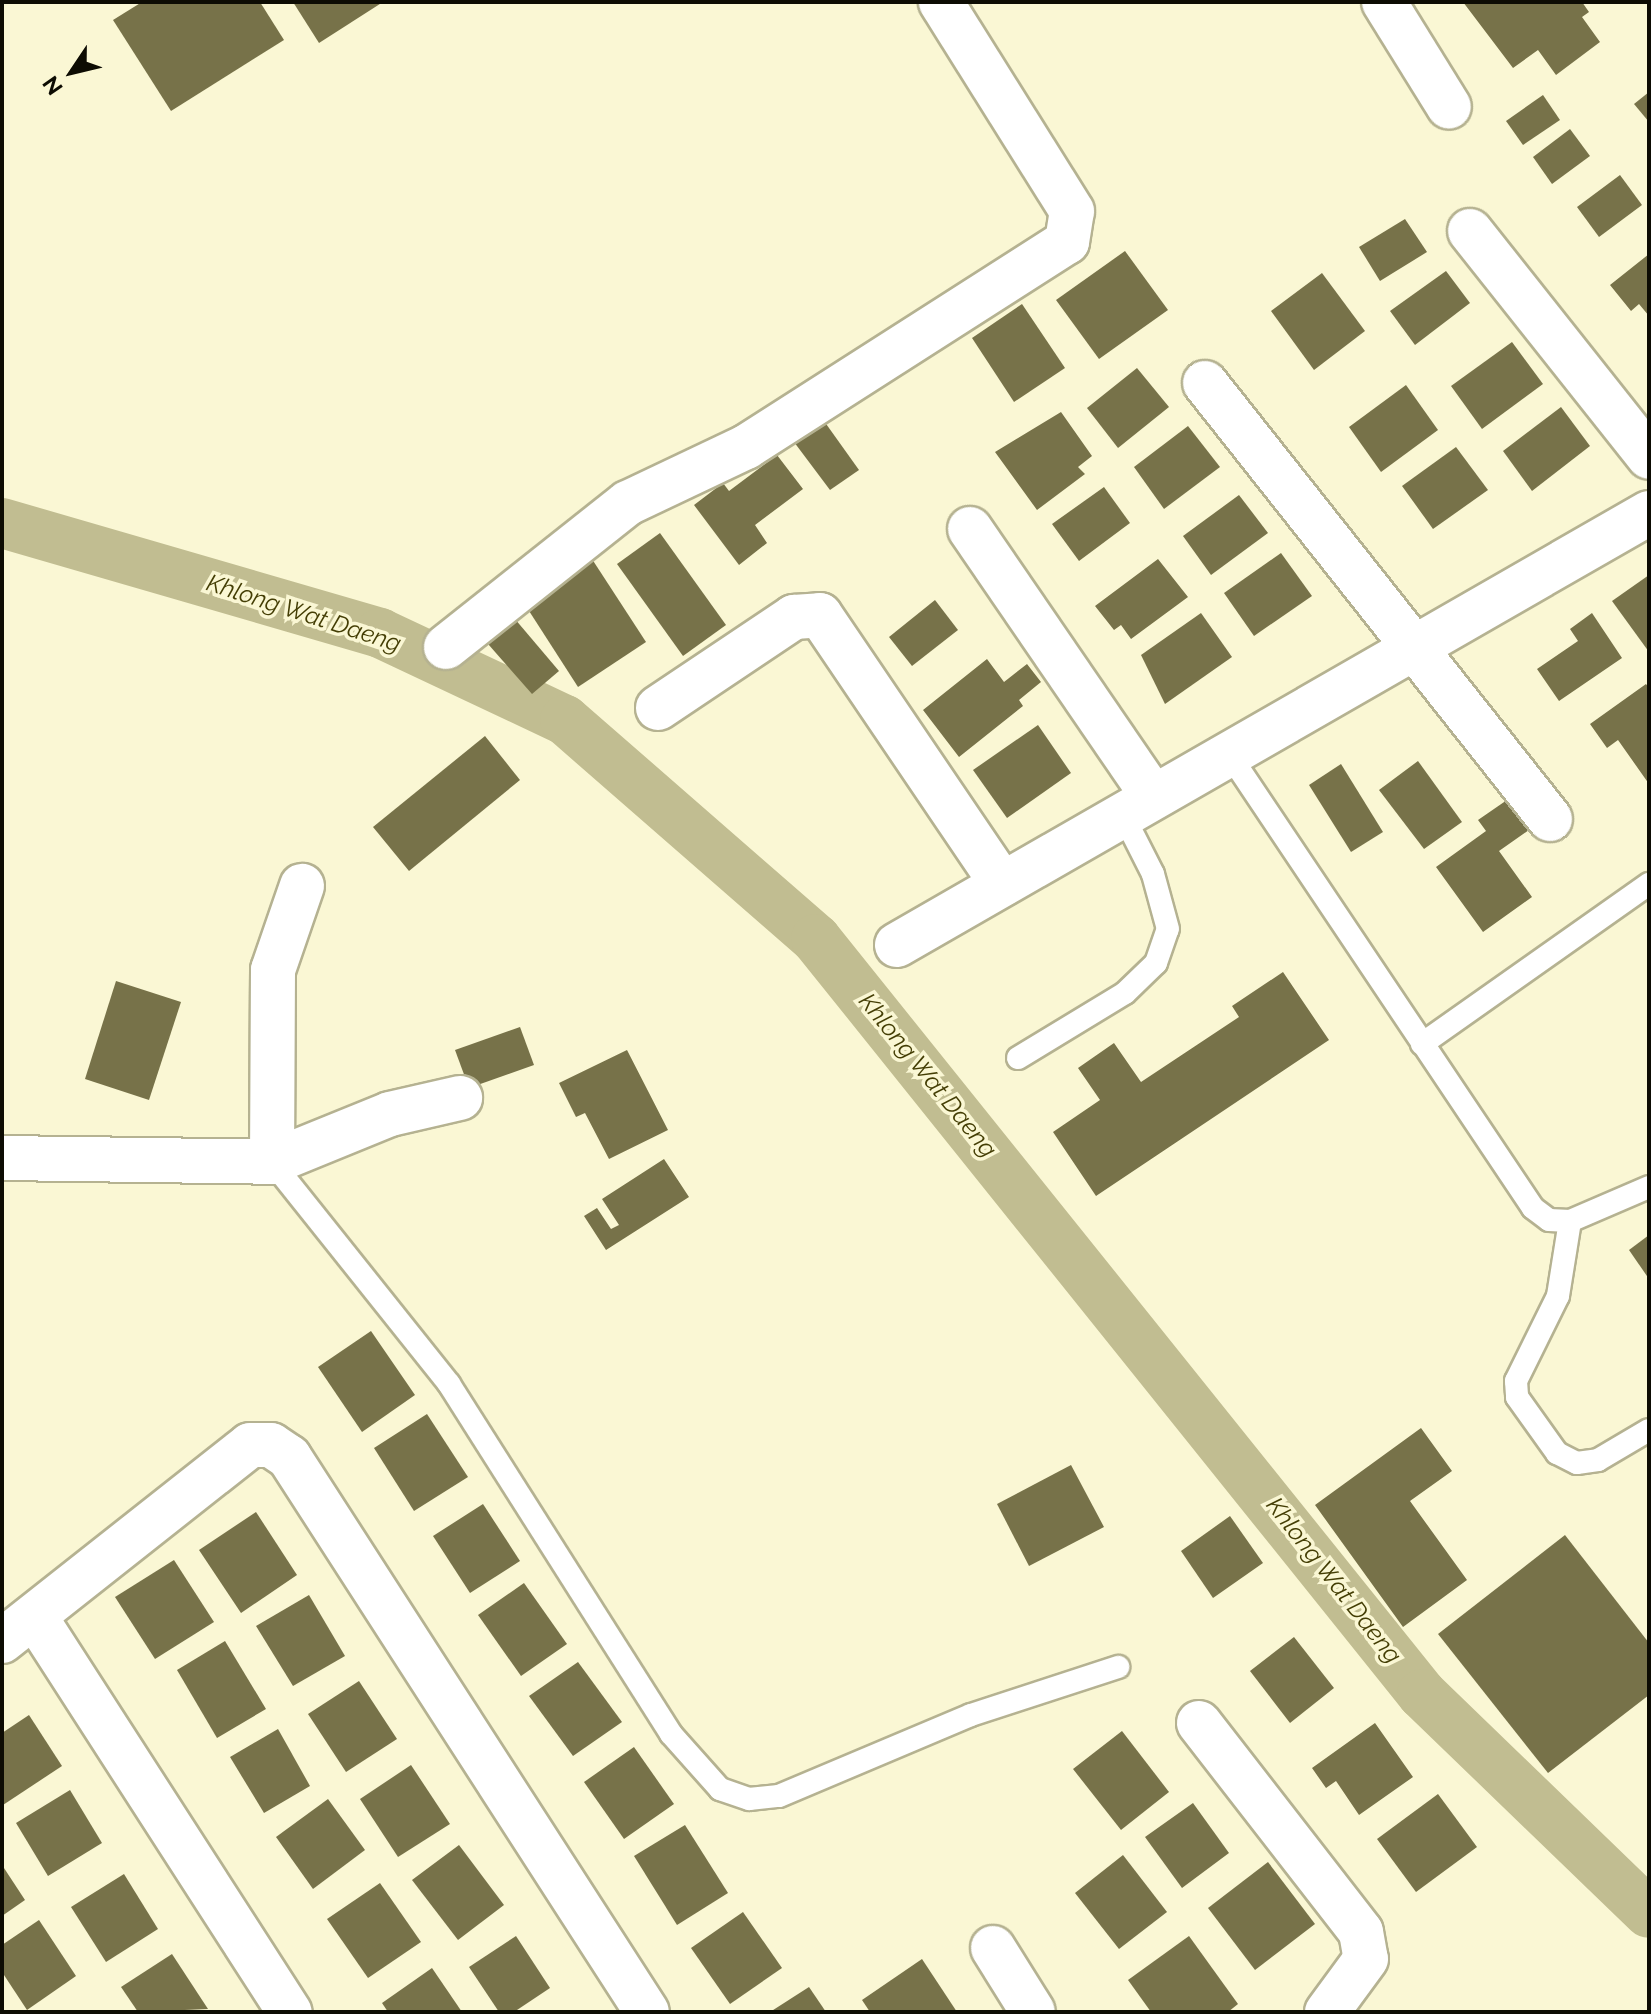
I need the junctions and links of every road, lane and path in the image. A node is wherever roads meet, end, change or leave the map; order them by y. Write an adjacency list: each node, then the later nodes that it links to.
1 (941, 2): 9 (street)
2 (1384, 2): 3 (street)
3 (1449, 107)
4 (1470, 231): 6 (street)
5 (1205, 383): 10 (street)
6 (1649, 457)
7 (1649, 513): 10 (street)
8 (970, 529): 13 (street)
9 (446, 647)
10 (1418, 652): 12 (street); 14 (street)
11 (658, 708): 15 (street)
12 (1229, 754): 13 (street); 19 (lane)
13 (1137, 804): 15 (street); 20 (lane)
14 (1550, 819)
15 (1002, 884): 18 (street)
16 (1649, 884): 19 (lane)
17 (302, 886): 23 (street)
18 (897, 945)
19 (1422, 1044): 25 (lane)
20 (1018, 1058)
21 (460, 1098): 23 (street)
22 (2, 1158): 23 (street)
23 (272, 1162): 28 (lane)
24 (1649, 1187): 25 (lane)
25 (1570, 1221): 26 (lane)
26 (1649, 1430)
27 (19, 1629): 31 (street); 32 (street)
28 (1118, 1667)
29 (1199, 1723): 34 (street)
30 (993, 1948): 33 (street)
31 (290, 2012)
32 (647, 2012)
33 (1033, 2012)
34 (1327, 2012)

